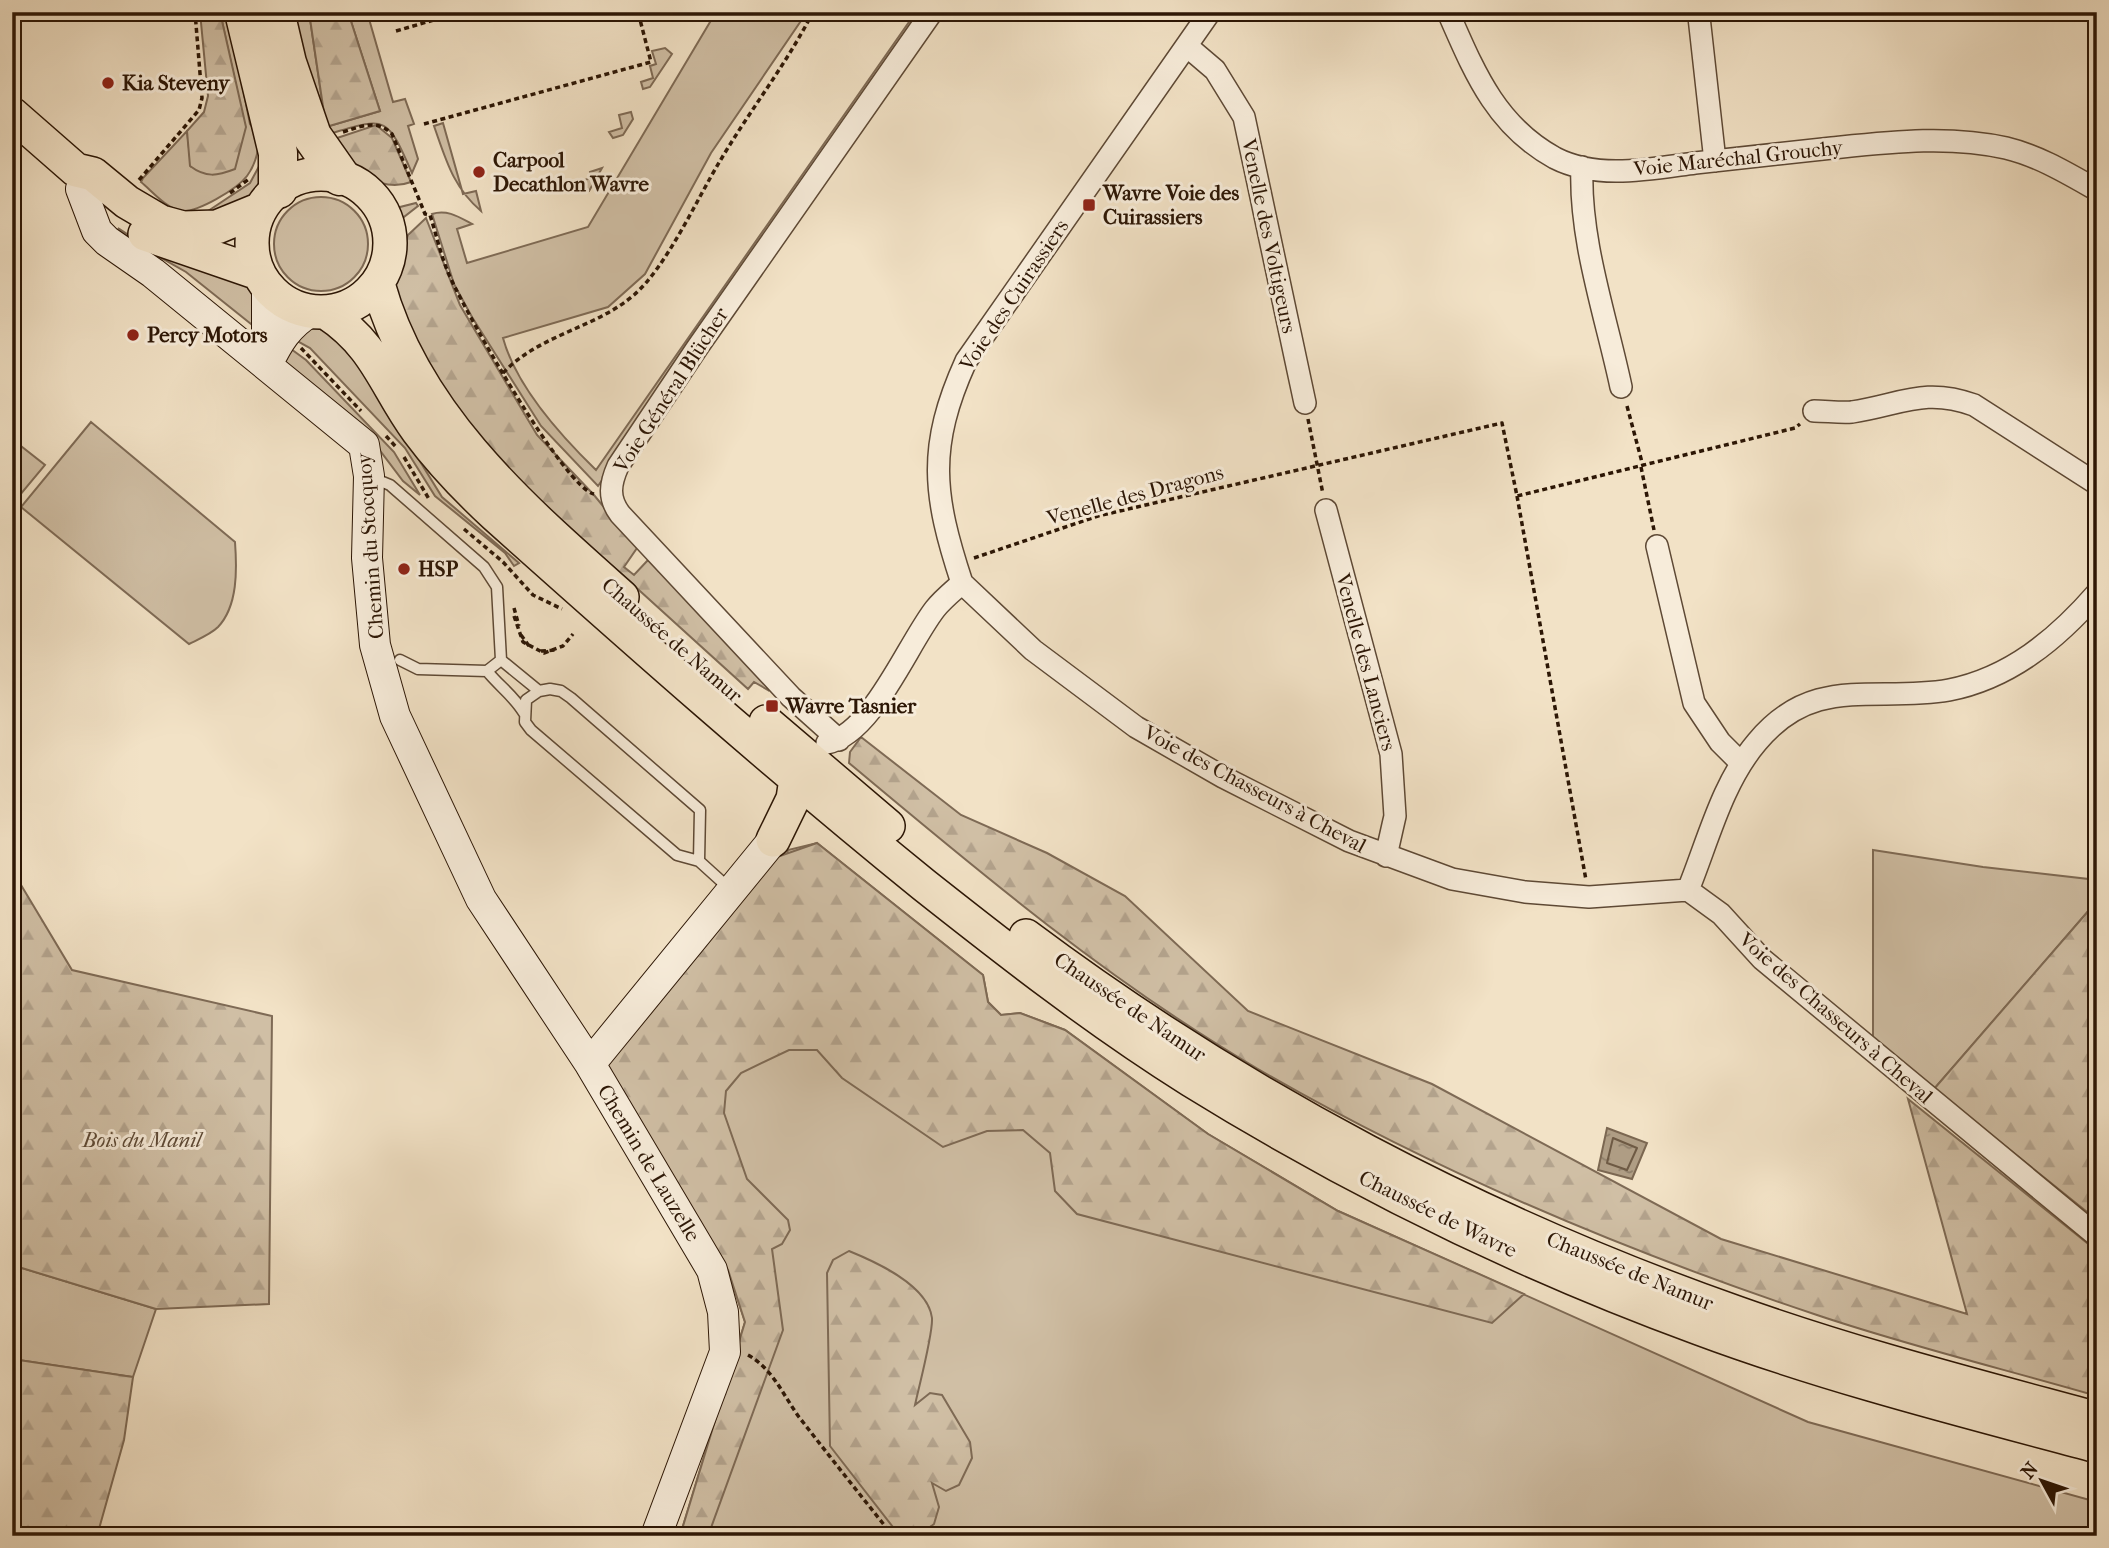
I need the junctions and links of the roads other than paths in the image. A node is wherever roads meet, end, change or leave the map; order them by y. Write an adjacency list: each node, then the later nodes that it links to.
1 (244, 12): 14 (highway)
2 (275, 12): 11 (highway)
3 (932, 12): 33 (street, Voie Général Blücher)
4 (1210, 12): 7 (street, Voie des Cuirassiers)
5 (1448, 12): 10 (street, Voie Maréchal Grouchy)
6 (1699, 17): 9 (street)
7 (1188, 47): 21 (street, Venelle des Voltigeurs); 26 (street, Voie des Cuirassiers)
8 (12, 114): 12 (main road, Chaussée de Namur)
9 (1715, 161): 10 (street, Voie Maréchal Grouchy); 13 (street, Voie Maréchal Grouchy)
10 (1582, 167): 19 (street)
11 (340, 176): 14 (main road, Chaussée de Namur); 16 (main road)
12 (78, 180): 14 (main road, Chaussée de Namur); 15 (main road, Chaussée de Namur); 18 (street, Chemin du Stocquoy)
13 (2097, 190)
14 (263, 192): 15 (main road)
15 (263, 280): 17 (main road, Chaussée de Namur); 18 (street)
16 (378, 284): 17 (main road); 35 (main road, Chaussée de Namur)
17 (319, 313): 18 (street); 35 (main road, Chaussée de Namur)
18 (267, 366): 22 (street, Chemin du Stocquoy)
19 (1622, 387)
20 (1814, 411): 23 (street)
21 (1307, 412)
22 (369, 476): 29 (lane); 43 (street, Chemin du Stocquoy)
23 (2097, 484)
24 (1325, 504): 38 (street, Venelle des Lanciers)
25 (1657, 546): 34 (street)
26 (963, 572): 33 (street); 38 (street, Voie des Chasseurs à Cheval)
27 (2097, 593): 34 (street)
28 (400, 660): 30 (lane)
29 (501, 660): 30 (lane); 31 (lane)
30 (487, 671): 32 (lane)
31 (539, 691): 32 (lane); 39 (lane)
32 (524, 713): 39 (lane)
33 (839, 740): 35 (street); 36 (street)
34 (1741, 763): 40 (street)
35 (797, 764): 36 (main road, Chaussée de Namur); 37 (main road)
36 (835, 797): 37 (main road); 42 (main road, Chaussée de Namur); 45 (main road, Chaussée de Namur)
37 (773, 840): 41 (street, Chemin de Lauzelle)
38 (1386, 856): 40 (street, Voie des Chasseurs à Cheval)
39 (699, 861): 41 (lane)
40 (1688, 890): 44 (street, Voie des Chasseurs à Cheval)
41 (733, 892): 43 (street, Chemin de Lauzelle)
42 (986, 934): 46 (main road, Chaussée de Wavre)
43 (590, 1064): 47 (street, Chemin de Lauzelle)
44 (2097, 1236)
45 (2097, 1419)
46 (2097, 1446)
47 (656, 1536)

